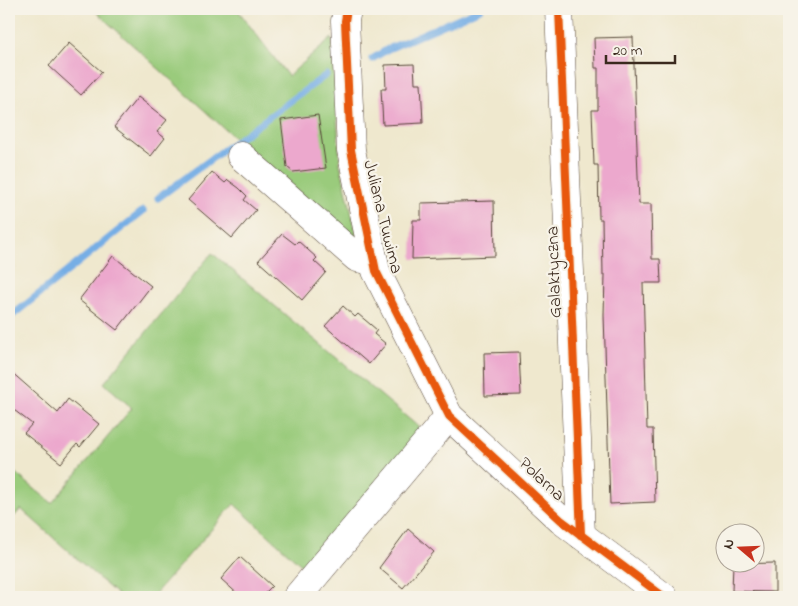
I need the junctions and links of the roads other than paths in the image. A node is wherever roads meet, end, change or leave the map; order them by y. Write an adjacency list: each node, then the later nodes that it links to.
1 (347, 9): 4 (street, Juliana Tuwima)
2 (559, 9): 6 (street, Galaktyczna)
3 (241, 156): 4 (street)
4 (374, 261): 5 (street, Juliana Tuwima)
5 (449, 416): 6 (street, Polarna); 7 (street)
6 (581, 535): 8 (street, Polarna)
7 (297, 597)
8 (664, 597)

